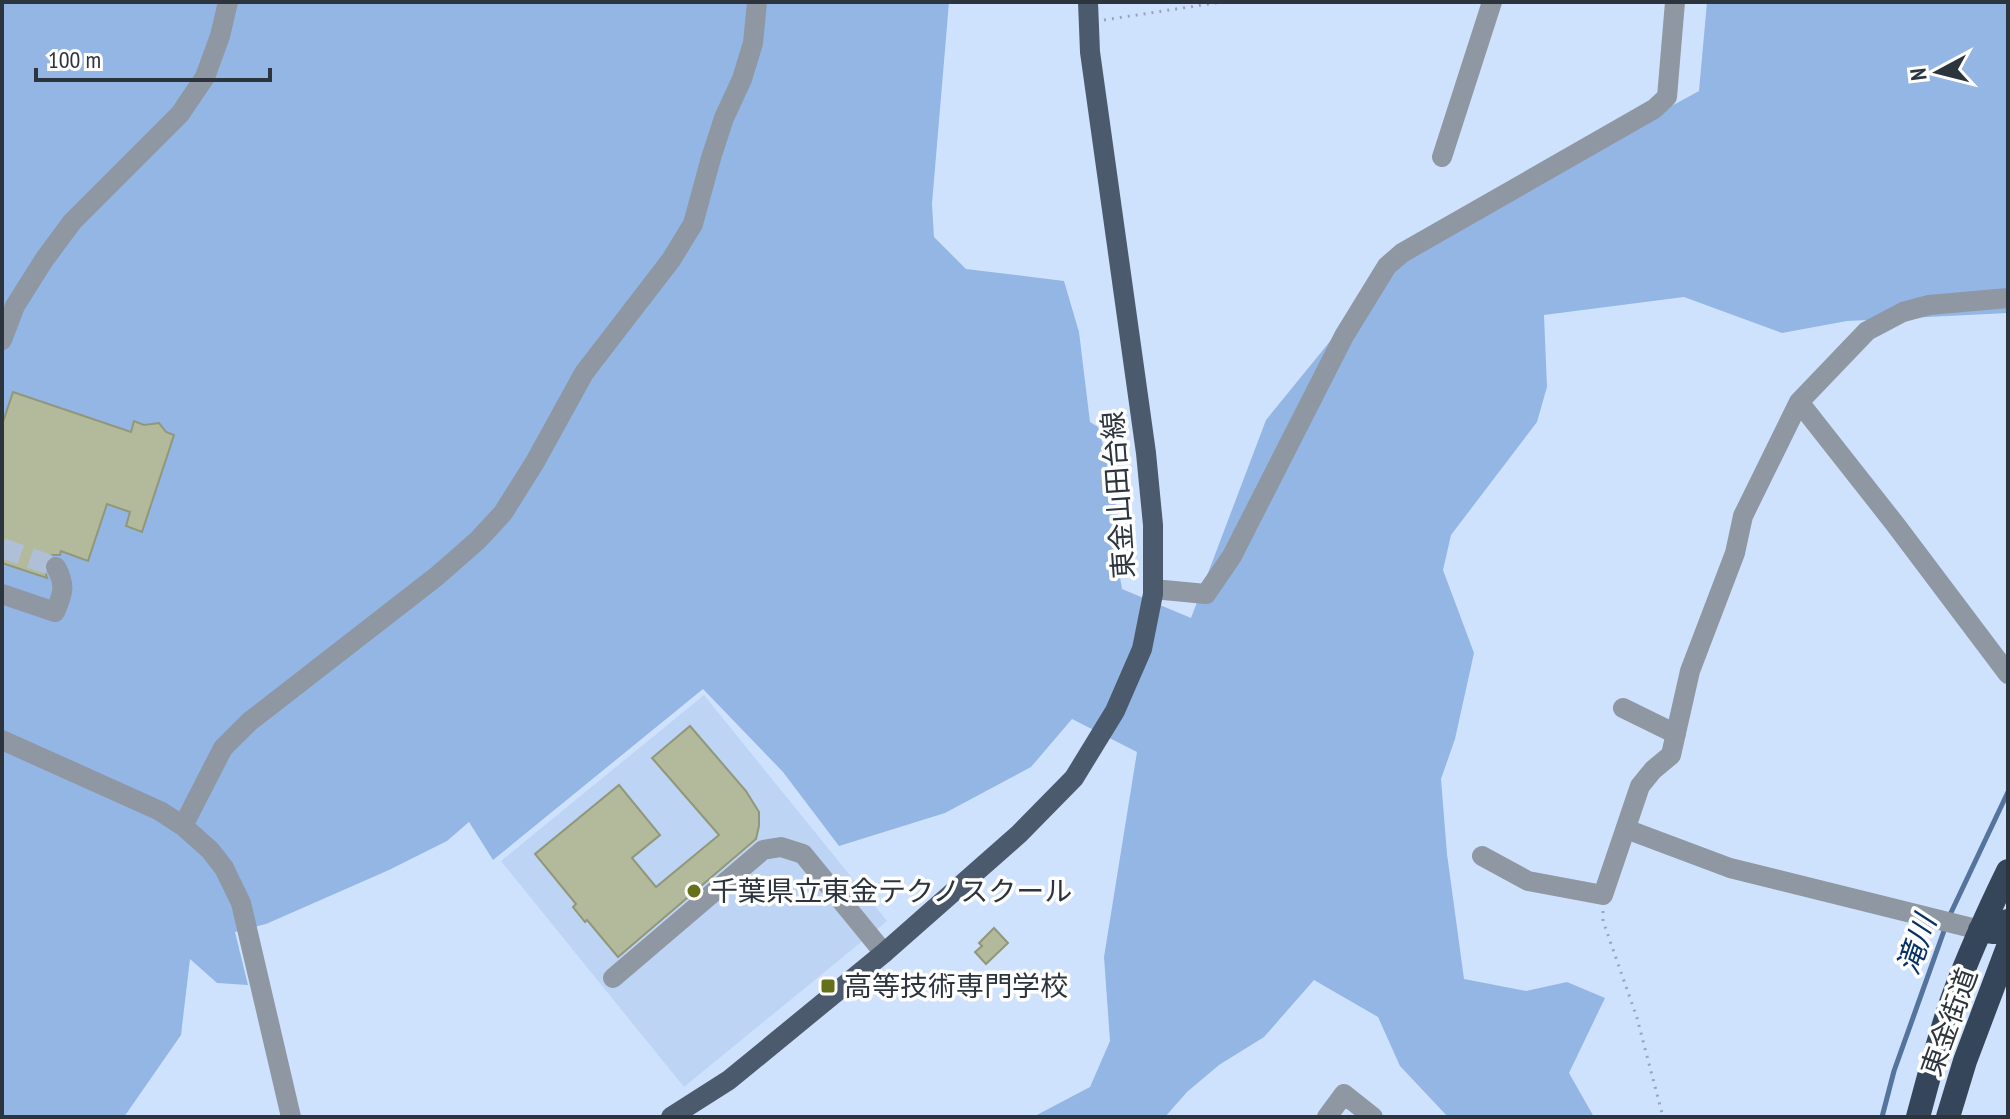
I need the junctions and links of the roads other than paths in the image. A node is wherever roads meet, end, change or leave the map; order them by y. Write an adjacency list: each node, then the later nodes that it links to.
1 (228, 2): 8 (street)
2 (757, 2): 17 (street)
3 (1492, 2): 6 (street)
4 (1675, 2): 11 (street)
5 (1088, 12): 11 (main road, 東金山田台線)
6 (1442, 157)
7 (2008, 298): 9 (street)
8 (2, 340)
9 (1799, 402): 13 (street); 15 (street)
10 (56, 567): 12 (street)
11 (1153, 589): 24 (main road, 東金山田台線)
12 (2, 594)
13 (2008, 674)
14 (1623, 708): 15 (street)
15 (1676, 734): 18 (street)
16 (2, 740): 17 (street)
17 (183, 826): 26 (street)
18 (1626, 829): 19 (street); 22 (street)
19 (1482, 856)
20 (2008, 871): 22 (highway, 東金街道)
21 (2008, 921): 22 (highway)
22 (1980, 930): 30 (highway, 東金街道)
23 (2008, 947): 31 (highway, 東金街道)
24 (884, 953): 25 (street); 27 (main road, 東金山田台線)
25 (613, 978)
26 (291, 1117)
27 (671, 1117)
28 (1327, 1117): 29 (street)
29 (1373, 1117)
30 (1918, 1117)
31 (1948, 1117)

